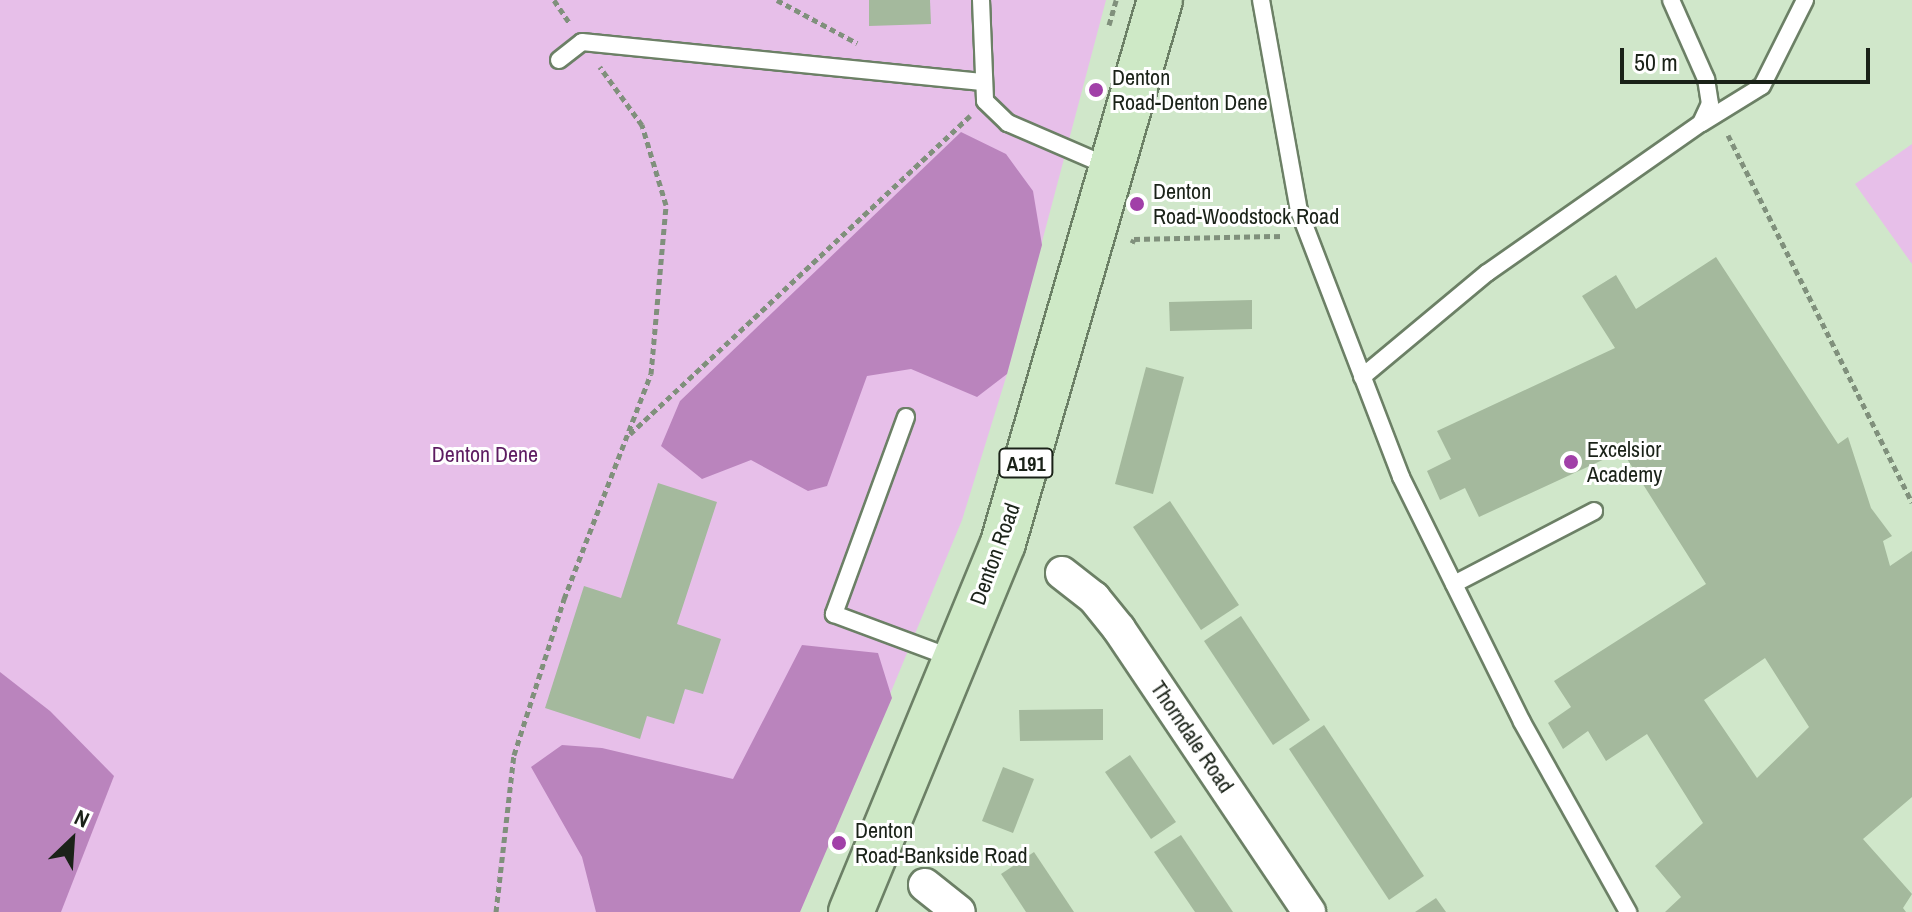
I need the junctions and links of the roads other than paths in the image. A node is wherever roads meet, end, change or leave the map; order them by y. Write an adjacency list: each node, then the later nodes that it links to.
1 (981, 0): 7 (lane)
2 (1160, 0): 9 (main road, Denton Road / A191)
3 (1261, 0): 10 (lane)
4 (1671, 0): 8 (lane)
5 (1805, 0): 8 (lane)
6 (559, 60): 7 (lane)
7 (982, 82): 9 (lane)
8 (1701, 123): 10 (lane)
9 (1110, 167): 15 (main road, Denton Road / A191)
10 (1362, 377): 14 (lane)
11 (906, 417): 15 (lane)
12 (1594, 511): 14 (lane)
13 (1062, 573): 19 (street, Thorndale Road)
14 (1454, 584): 20 (lane)
15 (955, 659): 17 (main road, Denton Road / A191)
16 (925, 885): 18 (street)
17 (851, 912)
18 (959, 912)
19 (1309, 912)
20 (1628, 912)

